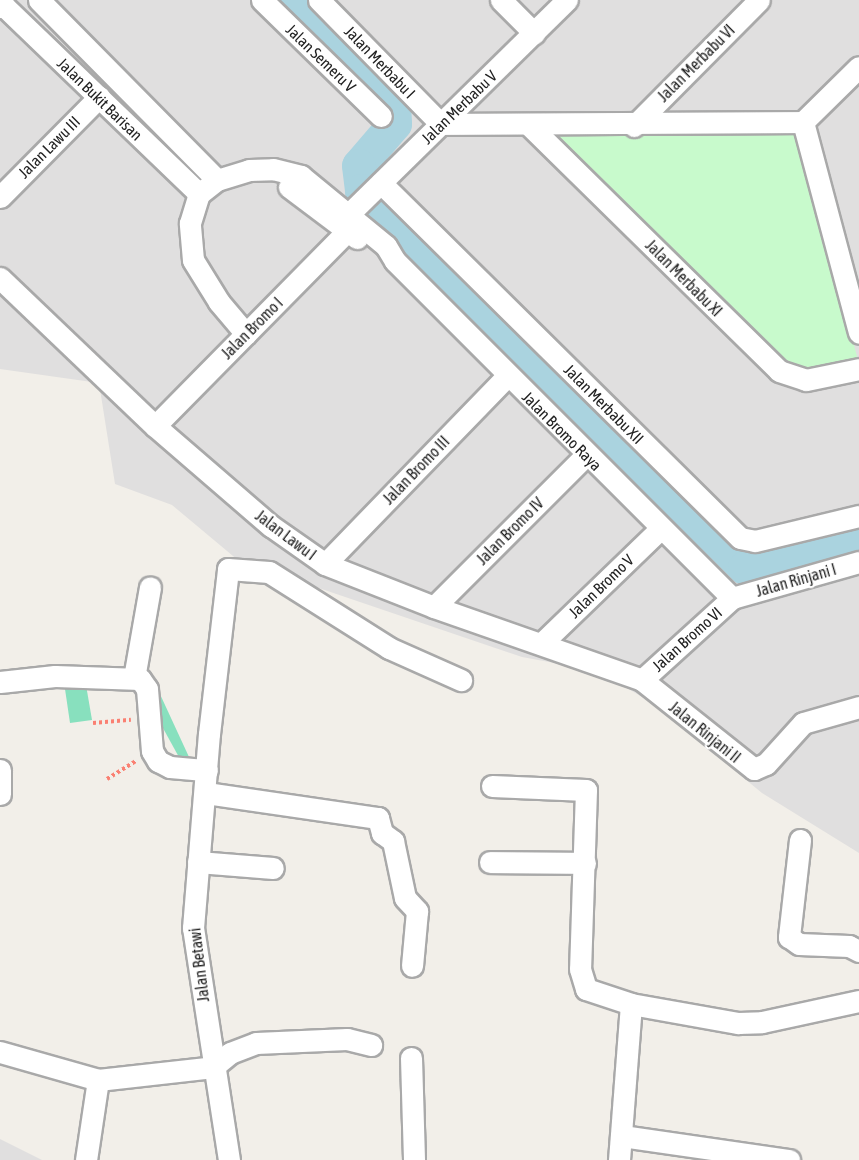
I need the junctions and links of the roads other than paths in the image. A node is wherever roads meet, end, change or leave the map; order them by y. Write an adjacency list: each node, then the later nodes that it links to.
1 (39, 0): 16 (street, Jalan Bukit Barisan)
2 (262, 0): 11 (street, Jalan Semeru V)
3 (319, 0): 13 (street, Jalan Merbabu I)
4 (501, 0): 8 (street)
5 (567, 0): 8 (street, Jalan Merbabu V)
6 (759, 0): 15 (street, Jalan Merbabu VI)
7 (3, 5): 10 (street, Jalan Bukit Barisan)
8 (534, 33): 13 (street, Jalan Merbabu V)
9 (859, 67): 12 (street)
10 (99, 97): 18 (street, Jalan Bukit Barisan); 19 (street, Jalan Lawu III)
11 (381, 116)
12 (803, 122): 15 (street); 22 (street)
13 (441, 124): 14 (street); 17 (street, Jalan Merbabu V)
14 (530, 126): 15 (street); 26 (street, Jalan Merbabu XI)
15 (634, 126)
16 (225, 177): 18 (street); 20 (street, Jalan Bromo Raya)
17 (377, 187): 20 (street, Jalan Merbabu V); 30 (street, Jalan Merbabu XII)
18 (199, 194): 25 (street)
19 (0, 197)
20 (351, 217): 25 (street, Jalan Bromo I); 27 (street, Jalan Bromo Raya)
21 (859, 259): 22 (street)
22 (844, 274): 24 (street)
23 (0, 278): 28 (street, Jalan Lawu I)
24 (859, 333)
25 (246, 334): 28 (street, Jalan Bromo I)
26 (859, 369)
27 (508, 375): 29 (street, Jalan Bromo Raya); 33 (street, Jalan Bromo III)
28 (155, 426): 33 (street, Jalan Lawu I)
29 (586, 455): 31 (street, Jalan Bromo Raya); 36 (street, Jalan Bromo IV)
30 (859, 516)
31 (661, 528): 35 (street, Jalan Bromo Raya); 37 (street, Jalan Bromo V)
32 (859, 562): 35 (street, Jalan Rinjani I)
33 (325, 564): 36 (street, Jalan Lawu I)
34 (150, 587): 38 (street)
35 (732, 598): 40 (street, Jalan Bromo VI)
36 (434, 607): 37 (street, Jalan Lawu I)
37 (542, 644): 40 (street, Jalan Lawu I)
38 (134, 678): 41 (street); 44 (street)
39 (461, 680): 44 (street, Jalan Betawi)
40 (642, 680): 42 (street, Jalan Rinjani II)
41 (0, 682)
42 (859, 706)
43 (0, 770): 47 (street)
44 (207, 770): 46 (street, Jalan Betawi)
45 (492, 786): 51 (street)
46 (206, 793): 49 (street, Jalan Betawi); 54 (street)
47 (0, 794)
48 (800, 840): 53 (street)
49 (198, 862): 52 (street); 60 (street, Jalan Betawi)
50 (490, 862): 51 (street)
51 (585, 863): 56 (street)
52 (273, 868)
53 (859, 951)
54 (412, 966)
55 (859, 1000): 56 (street)
56 (631, 1004): 62 (street)
57 (370, 1045): 60 (street)
58 (0, 1052): 61 (street)
59 (411, 1058): 65 (street)
60 (213, 1067): 61 (street); 64 (street, Jalan Betawi)
61 (99, 1080): 63 (street)
62 (622, 1136): 66 (street); 67 (street)
63 (86, 1160)
64 (229, 1160)
65 (414, 1160)
66 (619, 1160)
67 (789, 1160)

